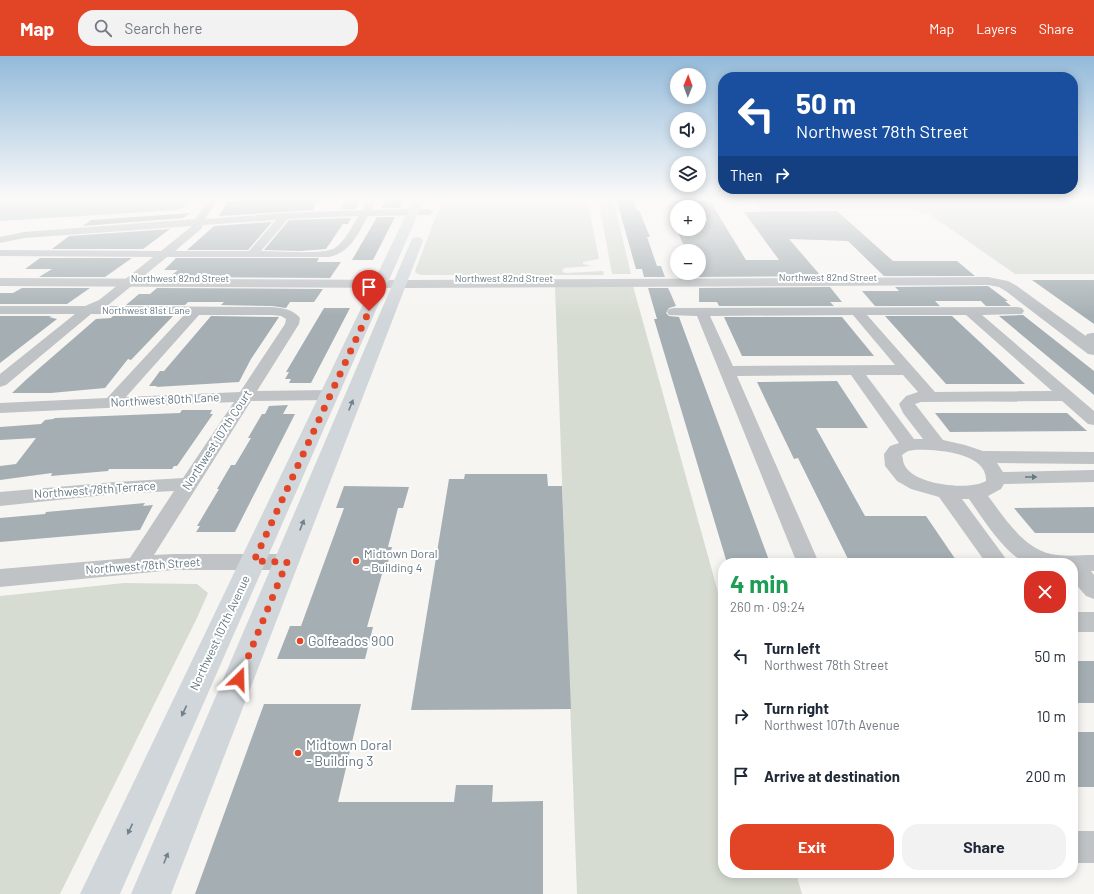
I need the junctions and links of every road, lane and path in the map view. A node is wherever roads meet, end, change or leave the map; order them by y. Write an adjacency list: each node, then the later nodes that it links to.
1 (16, 237): 9 (street)
2 (90, 237): 11 (street)
3 (173, 237): 12 (street)
4 (185, 237): 13 (street)
5 (267, 237): 14 (street)
6 (349, 237): 14 (street)
7 (406, 237): 17 (main road, Northwest 107th Avenue)
8 (417, 237): 17 (main road, Northwest 107th Avenue)
9 (5, 238)
10 (0, 253): 11 (street)
11 (66, 253): 12 (street)
12 (152, 254): 13 (street); 16 (street)
13 (166, 254): 14 (street); 16 (street)
14 (252, 255)
15 (0, 276): 16 (street, Northwest 82nd Street)
16 (126, 280): 17 (street, Northwest 82nd Street); 18 (street, Northwest 82nd Street); 20 (street)
17 (391, 281): 28 (street, Northwest 82nd Street); 33 (main road, Northwest 107th Avenue); 58 (main road, Northwest 107th Avenue, one-way to 17)
18 (0, 282)
19 (0, 310): 20 (street, Northwest 81st Lane)
20 (88, 310): 21 (street, Northwest 81st Lane); 32 (street)
21 (195, 311): 27 (street, Northwest 81st Lane); 37 (street)
22 (969, 311): 23 (street); 26 (street); 35 (street)
23 (1017, 311)
24 (674, 312): 25 (street)
25 (702, 312): 26 (street); 31 (street)
26 (857, 312): 30 (street)
27 (291, 315): 34 (street, Northwest 107th Court)
28 (1093, 341)
29 (855, 370): 30 (street); 31 (street); 41 (street)
30 (907, 370): 36 (street)
31 (726, 371): 54 (street)
32 (0, 382)
33 (330, 395): 34 (street, Northwest 80th Lane); 57 (main road, Northwest 107th Avenue)
34 (246, 396): 37 (street, Northwest 80th Lane); 50 (street, Northwest 107th Court)
35 (1067, 396): 36 (street); 39 (street)
36 (931, 397): 40 (street)
37 (111, 403): 38 (street, Northwest 80th Lane)
38 (0, 408)
39 (1094, 420)
40 (937, 445): 41 (street); 44 (street)
41 (910, 446): 51 (street)
42 (1094, 452): 43 (street)
43 (1013, 456): 44 (street); 45 (street)
44 (980, 458): 49 (street)
45 (1047, 458): 46 (street); 47 (street)
46 (1094, 458)
47 (1066, 476): 48 (street); 49 (street, one-way to 47)
48 (1094, 476)
49 (996, 478): 52 (street)
50 (189, 484): 53 (street, Northwest 78th Terrace); 61 (street, Northwest 107th Court)
51 (946, 492): 52 (street); 55 (street)
52 (974, 492): 56 (street)
53 (0, 498)
54 (806, 558)
55 (994, 558)
56 (1036, 558)
57 (254, 561): 58 (street, Northwest 78th Street); 61 (street, Northwest 78th Street); 69 (main road, Northwest 107th Avenue, one-way to 69)
58 (287, 562): 70 (main road, Northwest 107th Avenue, one-way to 58)
59 (1078, 563): 60 (street)
60 (1094, 563)
61 (137, 565): 63 (street, Northwest 78th Street)
62 (1078, 572): 64 (street)
63 (0, 578)
64 (1094, 590)
65 (1078, 622): 66 (street)
66 (1094, 622)
67 (1078, 847): 68 (street)
68 (1094, 847)
69 (100, 894)
70 (151, 894)

